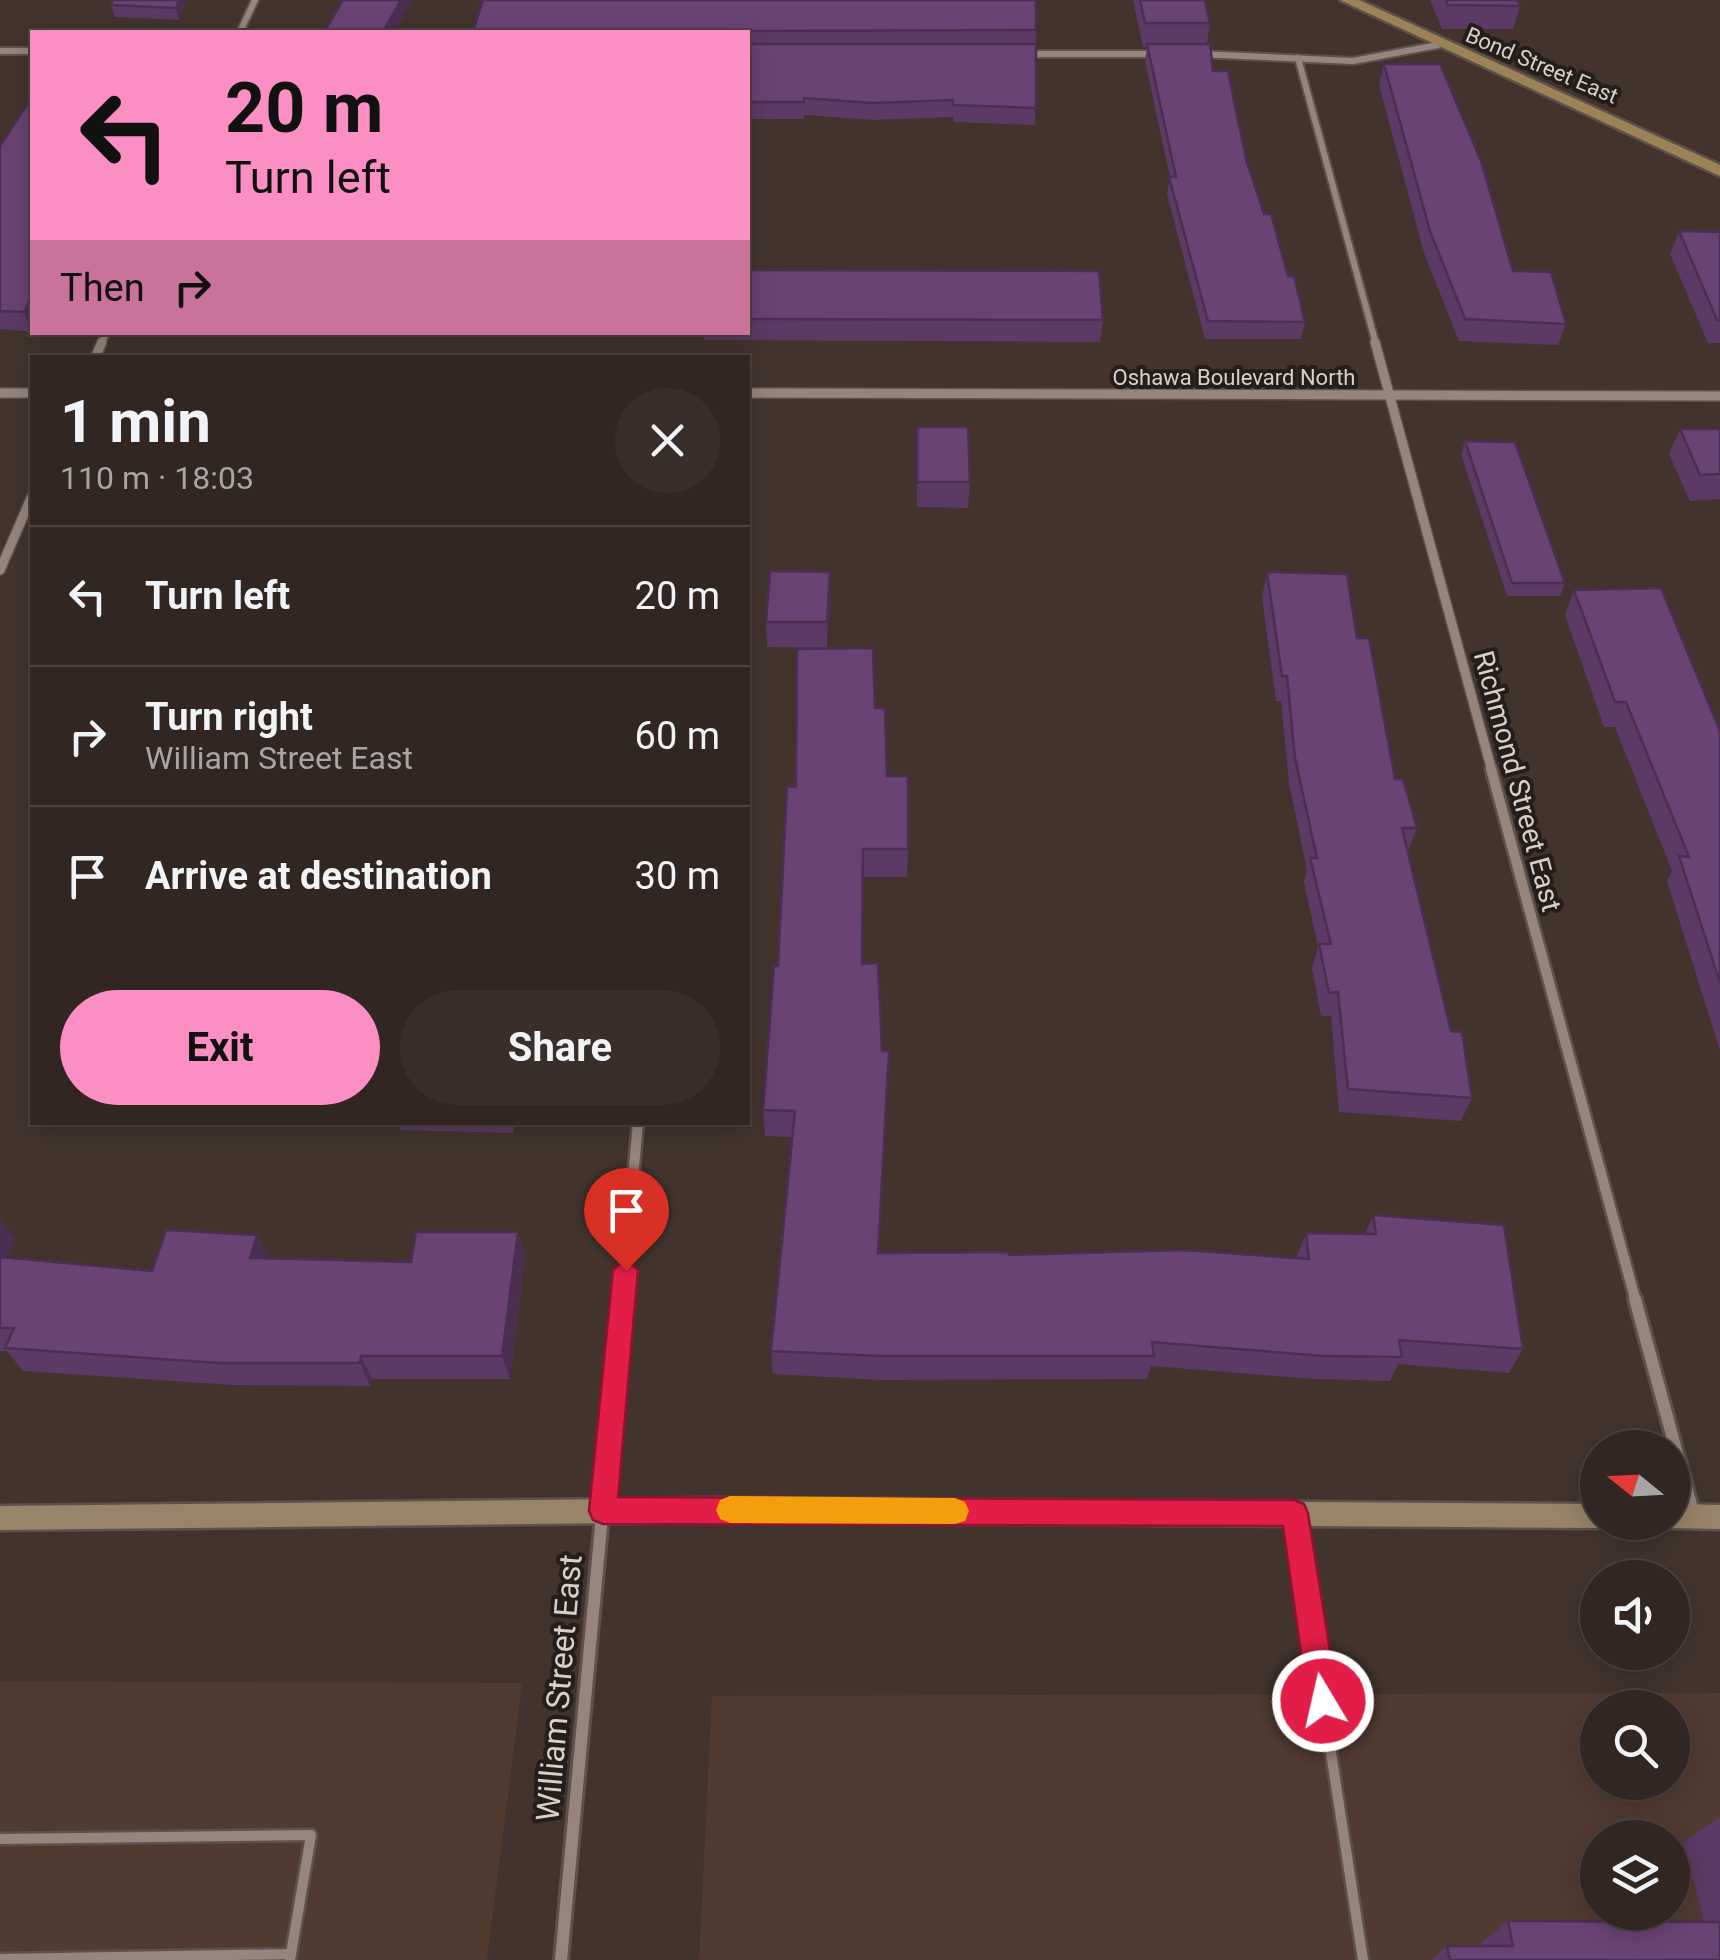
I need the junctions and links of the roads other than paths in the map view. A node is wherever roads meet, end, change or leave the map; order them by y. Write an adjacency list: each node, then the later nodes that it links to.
1 (255, 0): 3 (street)
2 (1347, 0): 4 (main road, Bond Street East)
3 (241, 30)
4 (1438, 45): 10 (street); 11 (main road, Bond Street East)
5 (0, 51): 6 (street)
6 (30, 52)
7 (1022, 54): 8 (street)
8 (1158, 54)
9 (1178, 54): 10 (street)
10 (1298, 58): 15 (street, Richmond Street East)
11 (1720, 172)
12 (0, 392): 14 (street)
13 (750, 392): 15 (street, Oshawa Boulevard North)
14 (30, 393)
15 (1390, 396): 16 (street, Oshawa Boulevard North); 20 (street, Richmond Street East)
16 (1720, 396)
17 (30, 501): 18 (street)
18 (0, 570)
19 (638, 1125): 21 (street, William Street East)
20 (1661, 1430)
21 (603, 1511): 22 (main road); 26 (main road); 30 (street, William Street East)
22 (1294, 1513): 23 (main road); 31 (lane)
23 (1580, 1516)
24 (1690, 1516): 25 (main road)
25 (1720, 1516)
26 (0, 1518)
27 (0, 1838): 28 (lane)
28 (290, 1957): 29 (lane)
29 (0, 1959)
30 (561, 1960)
31 (1363, 1960)

